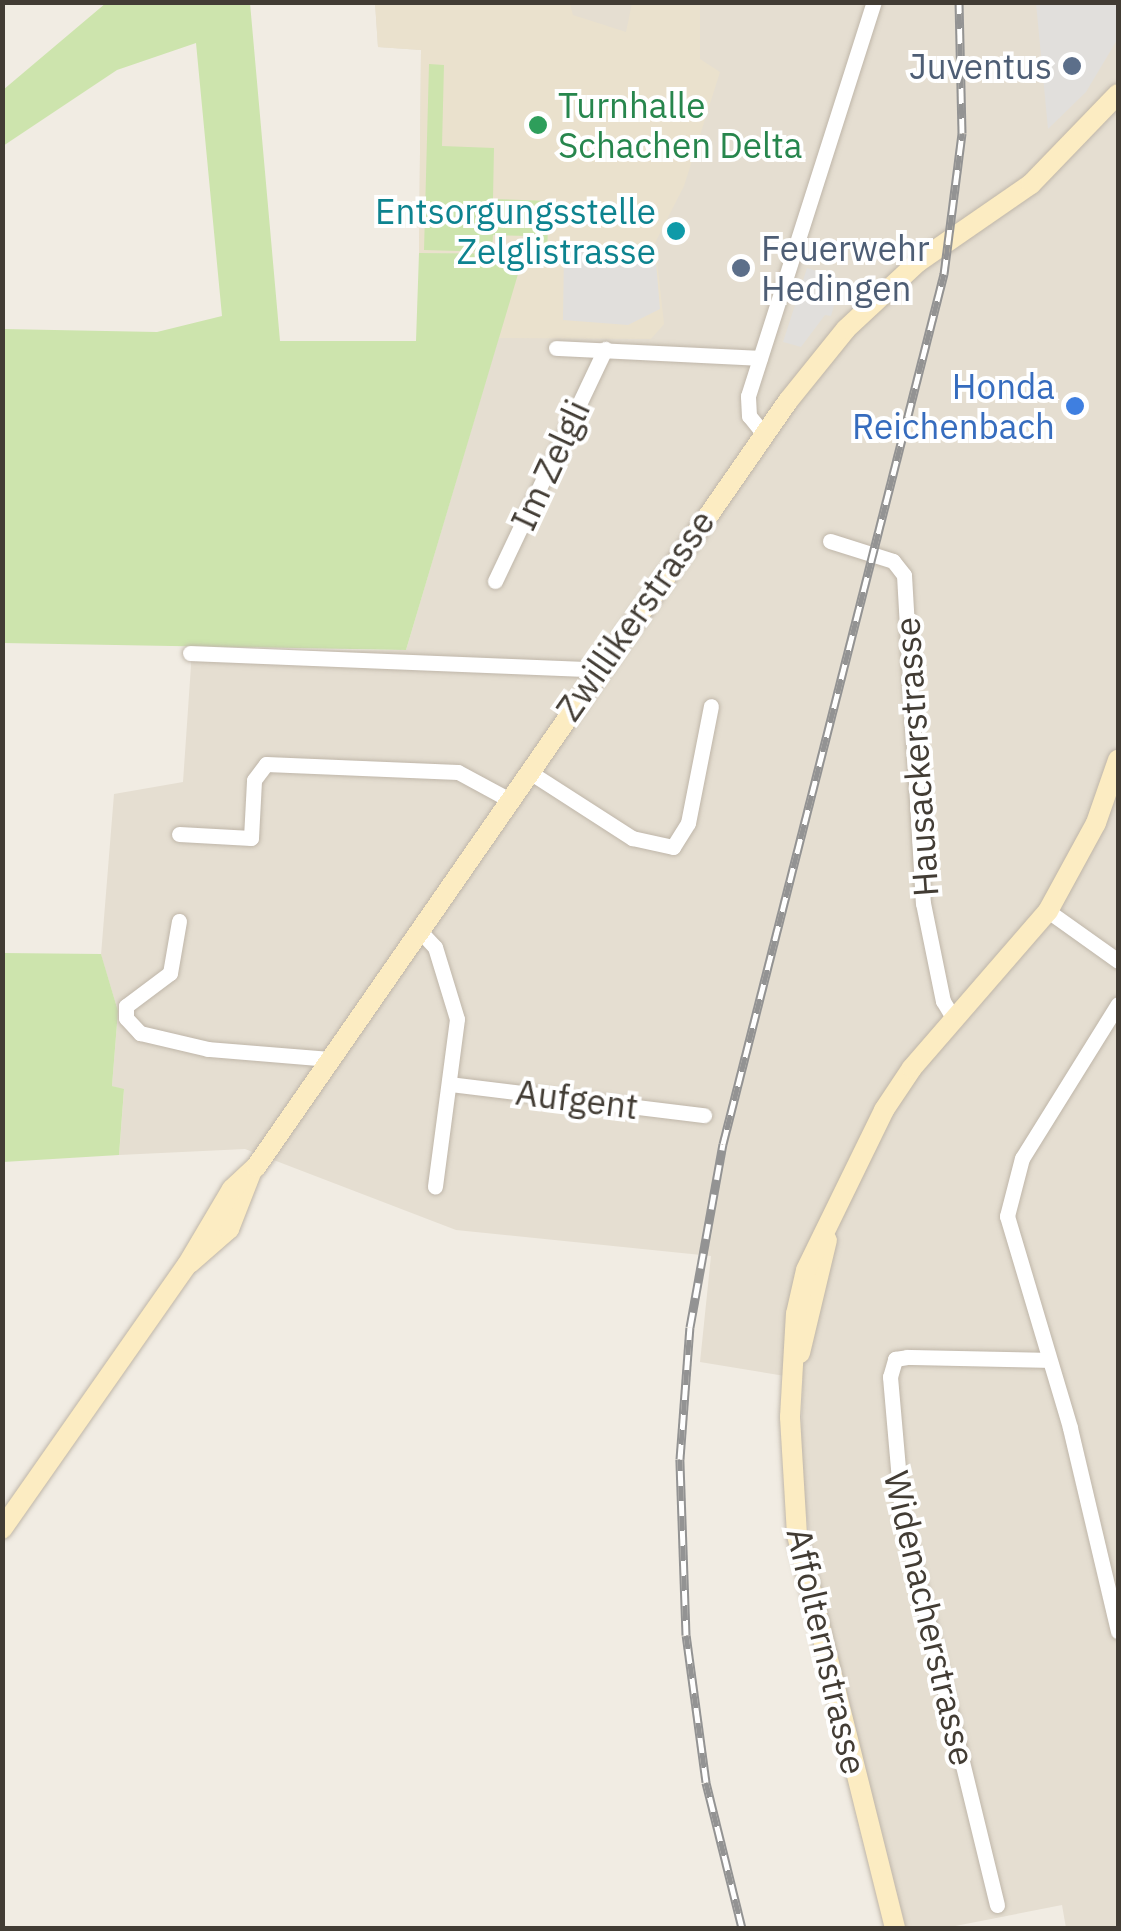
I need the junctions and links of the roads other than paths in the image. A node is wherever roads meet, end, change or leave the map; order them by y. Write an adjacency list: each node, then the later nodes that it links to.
1 (874, 2): 5 (street)
2 (1118, 94): 6 (main road, Zwillikerstrasse)
3 (556, 348): 4 (street)
4 (605, 349): 5 (street); 8 (street, Im Zelgli)
5 (760, 358): 6 (street)
6 (763, 434): 10 (main road, Zwillikerstrasse)
7 (830, 541): 21 (street, Hausackerstrasse)
8 (495, 581)
9 (190, 653): 10 (street)
10 (597, 670): 13 (main road, Zwillikerstrasse)
11 (711, 706): 13 (street)
12 (1118, 760): 16 (main road, Affolternstrasse)
13 (528, 771): 14 (main road, Zwillikerstrasse)
14 (508, 799): 15 (street); 18 (main road, Zwillikerstrasse)
15 (179, 834)
16 (1048, 911): 19 (street); 21 (main road, Affolternstrasse)
17 (180, 921): 22 (street)
18 (419, 930): 22 (main road, Zwillikerstrasse); 23 (street)
19 (1118, 961)
20 (1118, 1004): 26 (street)
21 (954, 1019): 30 (main road, Affolternstrasse)
22 (330, 1058): 27 (main road, Zwillikerstrasse)
23 (450, 1084): 24 (street, Aufgent); 25 (street)
24 (704, 1115)
25 (436, 1187)
26 (1046, 1360): 28 (street); 29 (street, Widenacherstrasse)
27 (2, 1529)
28 (1118, 1632)
29 (998, 1905)
30 (895, 1928)

